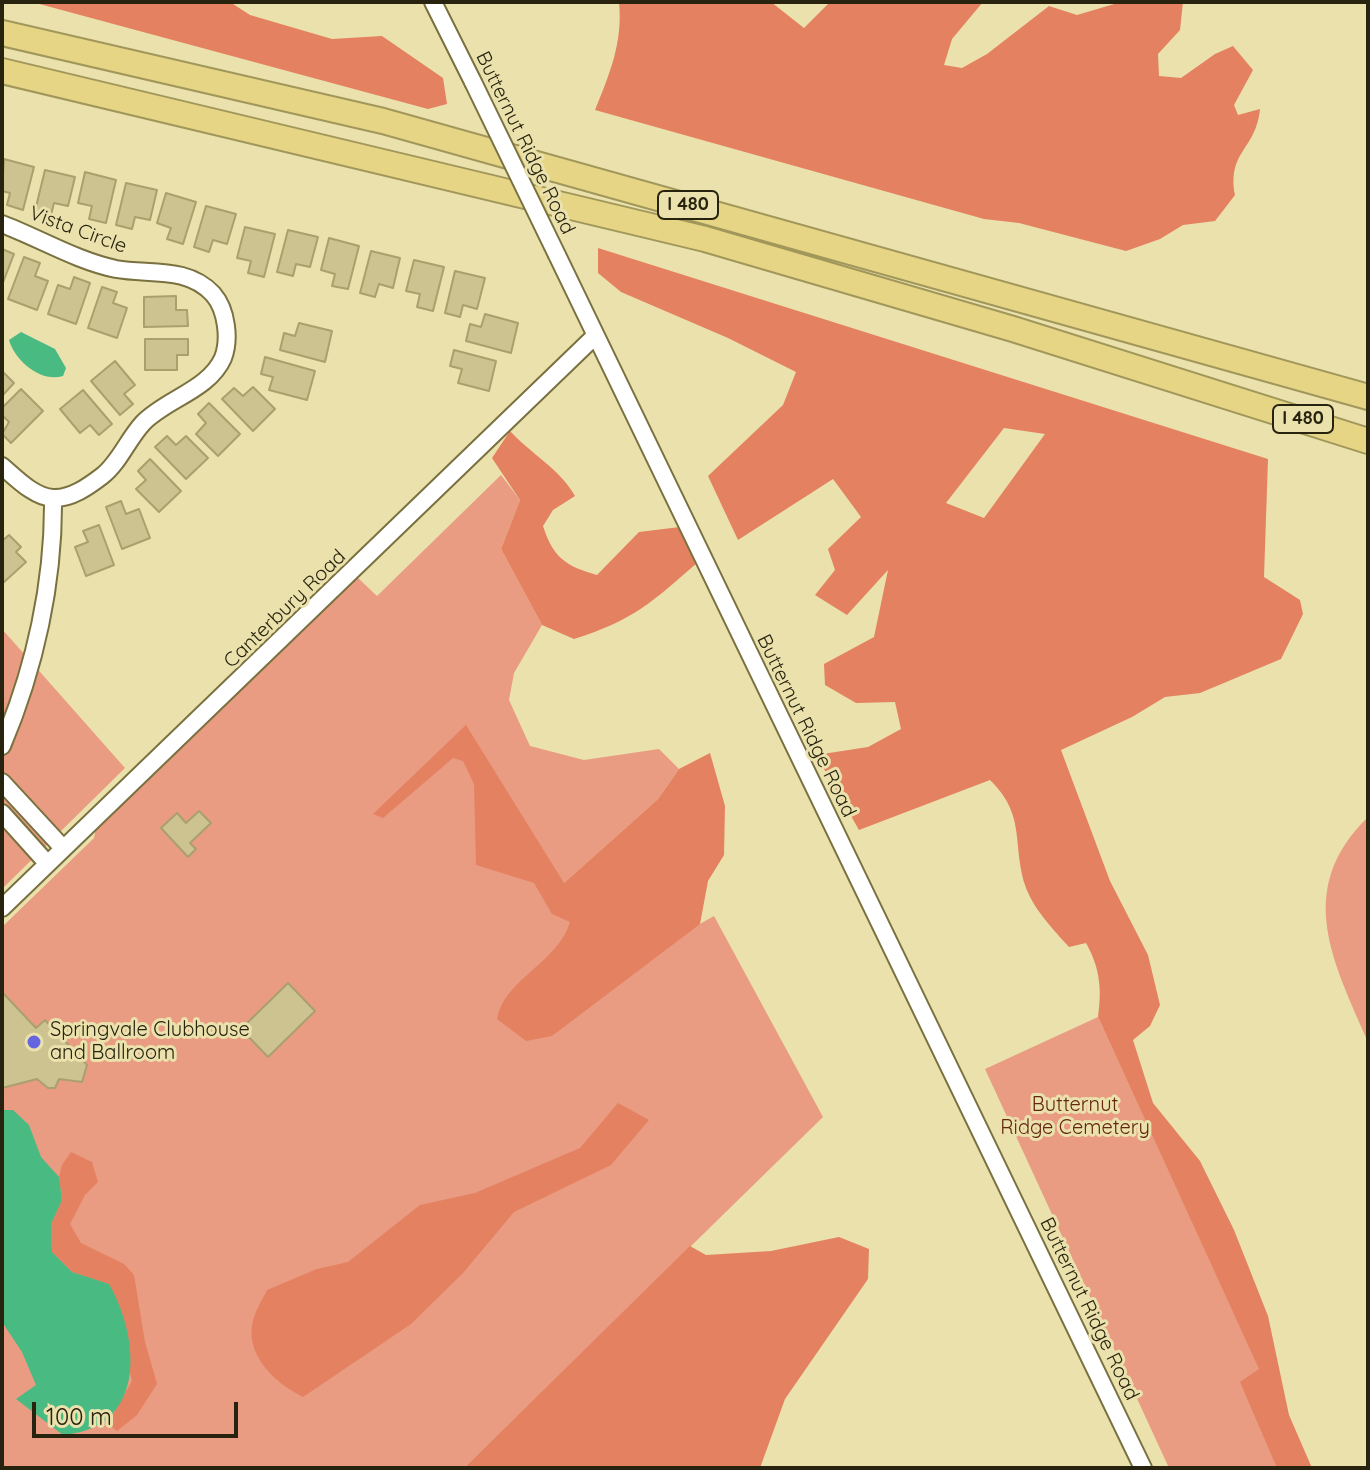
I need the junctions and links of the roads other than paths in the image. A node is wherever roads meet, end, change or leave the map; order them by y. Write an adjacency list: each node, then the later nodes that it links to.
1 (433, 2): 5 (street, Butternut Ridge Road, bridge)
2 (2, 33): 6 (highway, I 480)
3 (2, 71): 7 (highway, I 480)
4 (2, 224): 9 (street, Vista Circle)
5 (595, 336): 13 (street, Canterbury Road); 16 (street, Butternut Ridge Road)
6 (1368, 397)
7 (1368, 441)
8 (2, 466): 9 (street)
9 (53, 498): 10 (street)
10 (2, 746)
11 (2, 782): 13 (street)
12 (2, 813): 14 (street)
13 (62, 847): 14 (street, Canterbury Road)
14 (46, 862): 15 (street, Canterbury Road)
15 (2, 908)
16 (1143, 1468)

